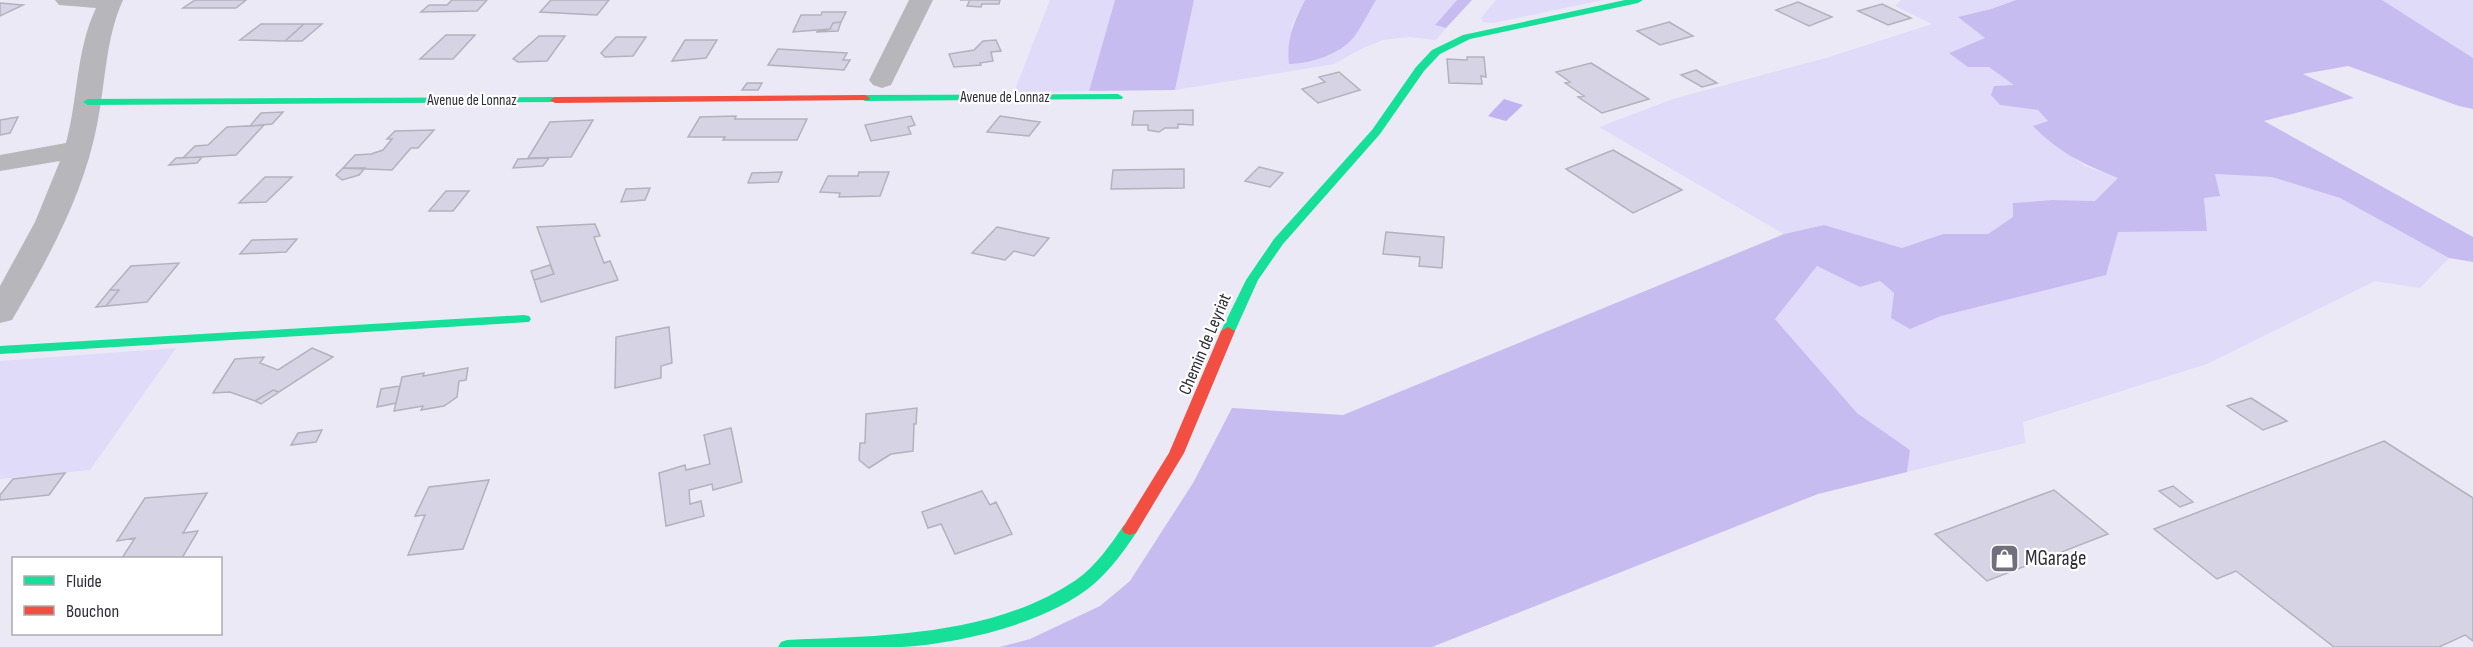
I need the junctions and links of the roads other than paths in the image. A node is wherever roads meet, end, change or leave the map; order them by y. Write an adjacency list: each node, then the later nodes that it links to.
1 (67, 0): 4 (street)
2 (921, 0): 5 (street)
3 (1638, 0): 14 (street, Chemin de Leyriat)
4 (110, 1): 8 (street)
5 (887, 89): 6 (street, Avenue de Lonnaz); 7 (street, Avenue de Lonnaz)
6 (1118, 97)
7 (856, 98): 8 (street, Avenue de Lonnaz)
8 (88, 102): 9 (street)
9 (78, 149): 10 (street); 11 (street)
10 (0, 163)
11 (0, 313)
12 (524, 319): 13 (street)
13 (0, 350)
14 (787, 647)

